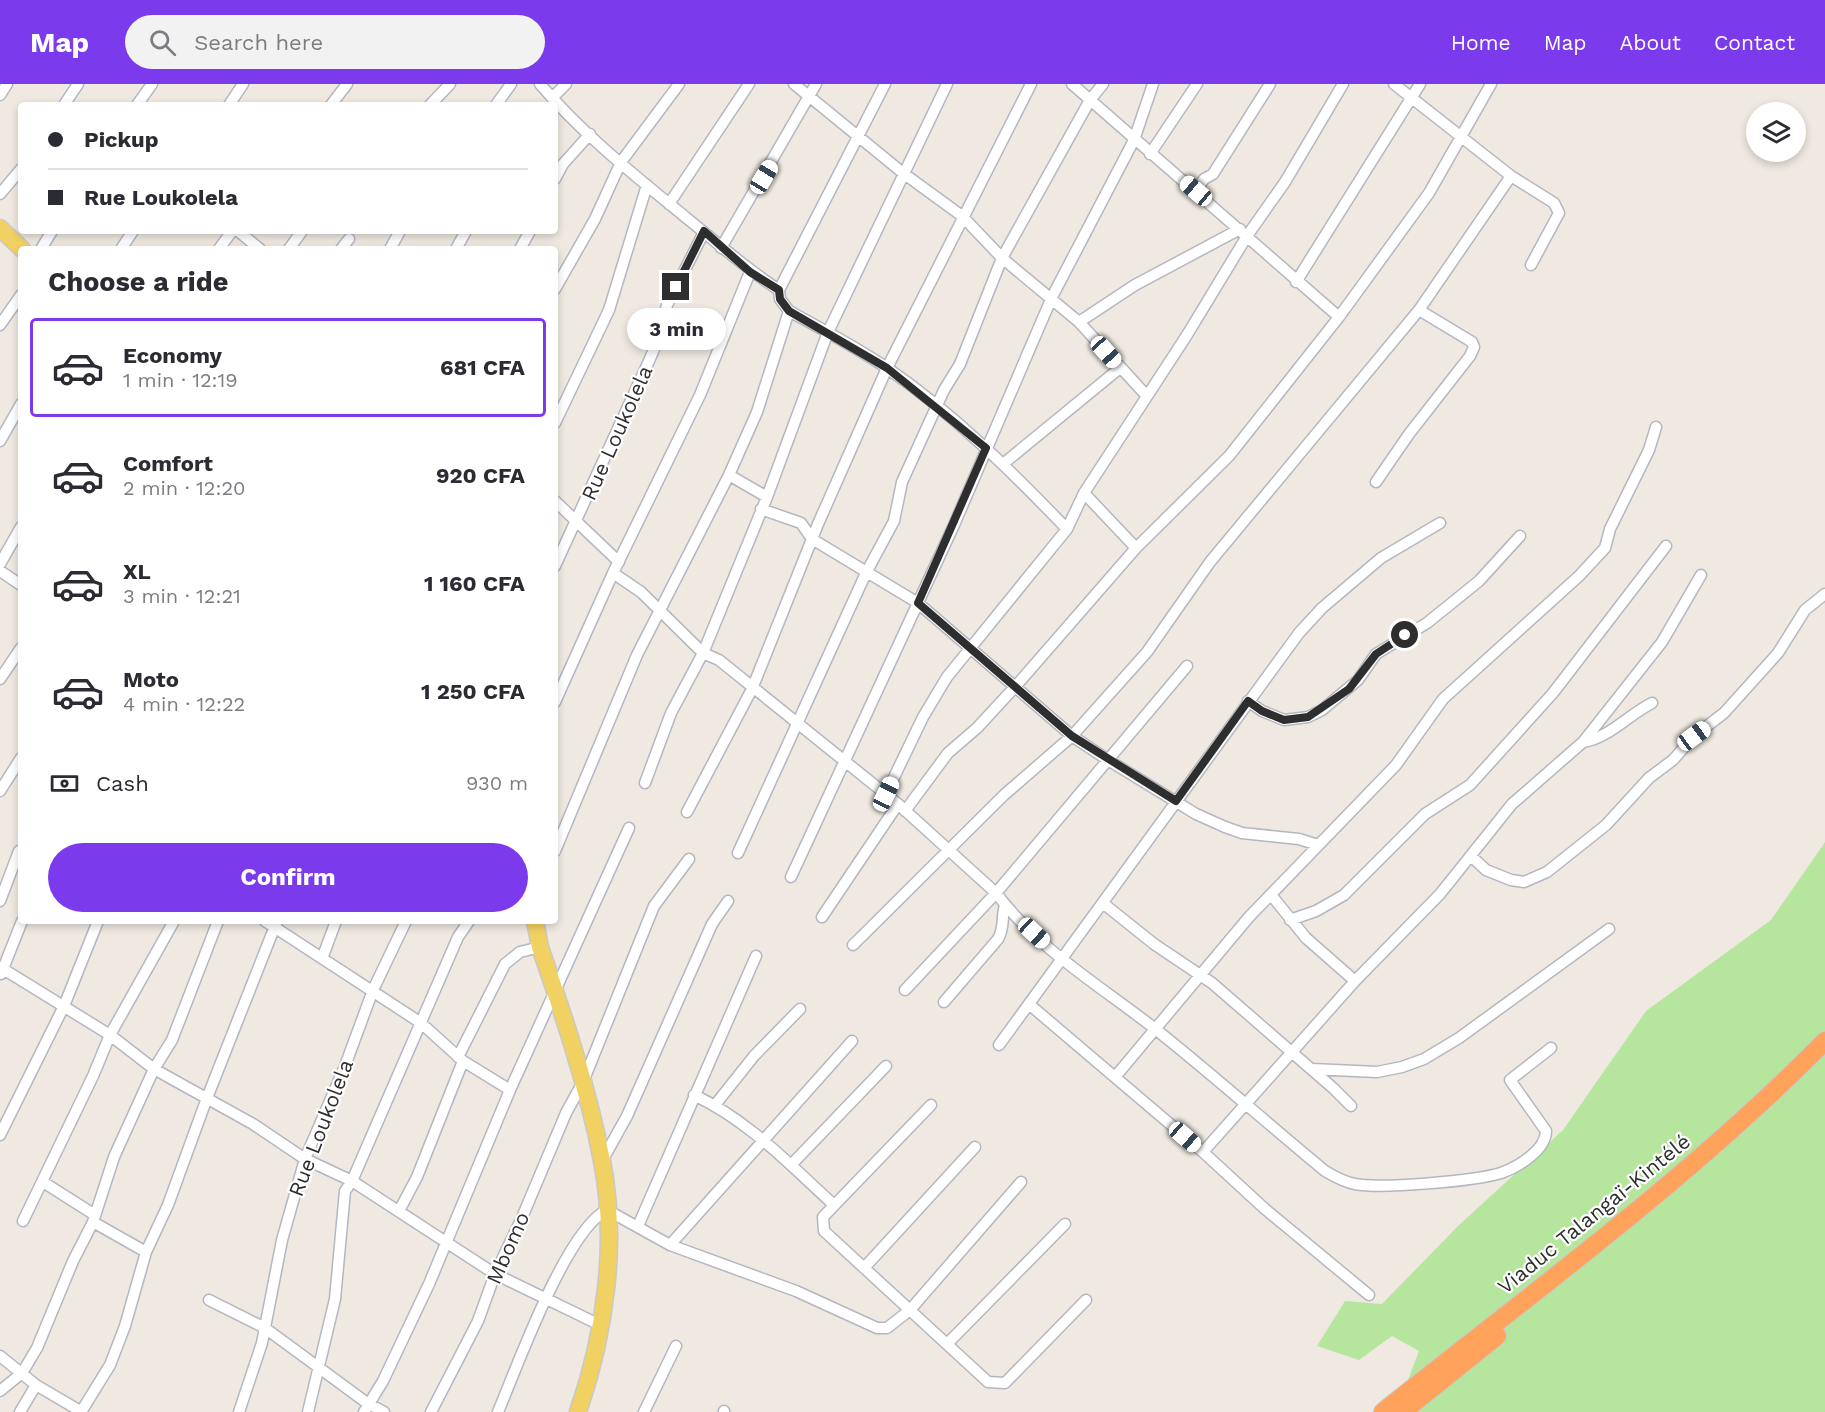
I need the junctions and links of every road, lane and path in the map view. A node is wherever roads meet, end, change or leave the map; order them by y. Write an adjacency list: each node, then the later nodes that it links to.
1 (7, 84): 26 (street)
2 (78, 84): 30 (street)
3 (152, 84): 31 (street)
4 (243, 84): 32 (street)
5 (347, 84): 33 (street)
6 (450, 84): 34 (street)
7 (511, 84): 35 (street)
8 (540, 84): 36 (street)
9 (566, 84): 36 (street)
10 (679, 84): 43 (street)
11 (749, 84): 51 (street)
12 (794, 84): 27 (street)
13 (816, 84): 27 (street)
14 (885, 84): 39 (street)
15 (948, 84): 46 (street)
16 (1031, 84): 52 (street)
17 (1072, 84): 29 (street)
18 (1103, 84): 29 (street)
19 (1153, 84): 41 (street)
20 (1197, 84): 42 (street)
21 (1270, 84): 49 (street)
22 (1343, 84): 55 (street)
23 (1394, 84): 28 (street)
24 (1420, 84): 28 (street)
25 (1491, 84): 40 (street)
26 (0, 95)
27 (809, 96): 39 (street); 61 (street)
28 (1412, 98): 40 (street); 65 (street)
29 (1090, 100): 41 (street); 62 (street)
30 (66, 102)
31 (139, 102)
32 (231, 102)
33 (333, 102)
34 (433, 102)
35 (498, 102)
36 (554, 102)
37 (558, 106): 38 (street)
38 (590, 134): 43 (street); 45 (street)
39 (857, 136): 46 (street); 67 (street)
40 (1459, 136): 47 (street); 72 (street)
41 (1134, 140): 42 (street); 68 (street)
42 (1150, 154): 49 (street)
43 (621, 162): 48 (street); 66 (street)
44 (18, 173): 50 (street)
45 (558, 173)
46 (903, 174): 52 (street); 75 (street)
47 (1511, 176): 63 (street); 70 (street)
48 (647, 185): 51 (street); 81 (street)
49 (1196, 191): 55 (street)
50 (0, 194)
51 (669, 204): 54 (street)
52 (962, 216): 62 (street); 76 (street)
53 (0, 228): 58 (main road)
54 (704, 231): 61 (street); 92 (street, Rue Loukolela)
55 (1243, 233): 65 (street); 73 (street); 78 (street)
56 (242, 234): 59 (street)
57 (349, 240): 60 (street)
58 (19, 246)
59 (256, 246)
60 (344, 246)
61 (721, 248): 64 (street)
62 (1002, 258): 68 (street); 79 (street)
63 (1531, 265)
64 (750, 272): 67 (street); 101 (street)
65 (1296, 282): 72 (street)
66 (558, 284)
67 (779, 290): 71 (street)
68 (1052, 297): 73 (street); 84 (street)
69 (18, 299): 74 (street)
70 (1419, 310): 87 (street); 122 (street)
71 (789, 311): 75 (street); 86 (street)
72 (1339, 317): 99 (street)
73 (1079, 322): 77 (street)
74 (0, 325)
75 (828, 332): 76 (street); 89 (street)
76 (887, 368): 79 (street); 97 (street)
77 (1120, 368): 78 (street); 85 (street)
78 (1146, 395): 88 (street)
79 (937, 406): 84 (street); 105 (street)
80 (18, 409): 83 (street)
81 (558, 417)
82 (1656, 427): 135 (street)
83 (0, 441)
84 (986, 448): 85 (street); 109 (street)
85 (1003, 464): 94 (street)
86 (729, 475): 89 (street); 110 (street)
87 (1376, 482)
88 (1083, 493): 94 (street); 99 (street)
89 (766, 497): 91 (street)
90 (558, 504): 92 (street)
91 (761, 509): 97 (street); 113 (street)
92 (578, 521): 100 (street, Rue Loukolela); 101 (street)
93 (1440, 523): 119 (street)
94 (1067, 529): 111 (street)
95 (18, 532): 102 (street)
96 (1520, 536): 119 (street)
97 (812, 539): 105 (street); 117 (street)
98 (1666, 546): 149 (street)
99 (1136, 548): 116 (street)
100 (558, 560)
101 (618, 562): 104 (street)
102 (0, 564)
103 (0, 571): 107 (street)
104 (613, 573): 110 (street); 118 (street)
105 (866, 573): 109 (street); 121 (street)
106 (1701, 575): 123 (street)
107 (18, 583)
108 (1825, 594): 139 (street)
109 (918, 603): 111 (street); 124 (street)
110 (660, 610): 113 (street); 134 (street)
111 (973, 648): 116 (street); 129 (street)
112 (18, 652): 115 (street)
113 (703, 653): 117 (street); 127 (street)
114 (1187, 666): 125 (street)
115 (0, 679)
116 (1015, 687): 122 (street); 131 (street)
117 (752, 689): 121 (street); 132 (street)
118 (558, 695)
119 (1248, 701): 130 (street)
120 (1652, 703): 123 (street)
121 (797, 724): 124 (street); 137 (street)
122 (1072, 736): 125 (street); 136 (street)
123 (1583, 742): 139 (street)
124 (845, 760): 129 (street); 141 (street)
125 (1108, 760): 130 (street); 142 (street)
126 (18, 763): 128 (street)
127 (645, 783)
128 (0, 791)
129 (886, 794): 131 (street)
130 (1176, 801): 135 (street); 146 (street)
131 (902, 808): 136 (street); 148 (street)
132 (687, 812)
133 (629, 828): 171 (street)
134 (558, 844)
135 (1318, 845): 143 (street)
136 (948, 851): 142 (street); 161 (street)
137 (738, 853)
138 (18, 854): 144 (street)
139 (1471, 856): 168 (street)
140 (689, 859): 190 (street, Mbomo)
141 (791, 877)
142 (996, 893): 147 (street); 170 (street)
143 (1272, 896): 149 (street); 167 (street)
144 (0, 901)
145 (728, 901): 203 (street)
146 (1104, 904): 165 (street); 167 (street)
147 (1005, 905): 165 (street); 172 (street)
148 (822, 917)
149 (1290, 920): 168 (street)
150 (21, 924): 166 (street)
151 (97, 924): 174 (street)
152 (172, 924): 178 (street)
153 (217, 924): 187 (street)
154 (272, 924): 193 (street)
155 (274, 924): 163 (street)
156 (335, 924): 163 (street)
157 (405, 924): 169 (street, Rue Loukolela)
158 (467, 924): 176 (street)
159 (536, 924): 162 (main road)
160 (1609, 929): 188 (street)
161 (853, 945)
162 (540, 947): 171 (main road); 185 (street)
163 (323, 956): 169 (street)
164 (756, 956): 192 (street)
165 (1062, 960): 173 (street); 177 (street)
166 (1, 971): 174 (street)
167 (1200, 976): 177 (street); 183 (street)
168 (1355, 981): 183 (street)
169 (373, 990): 176 (street); 202 (street, Rue Loukolela)
170 (905, 990)
171 (555, 993): 190 (main road); 191 (street)
172 (944, 1002)
173 (1030, 1005): 181 (street); 189 (street)
174 (64, 1006): 178 (street); 198 (street)
175 (800, 1009): 195 (street)
176 (421, 1023): 185 (street); 205 (street)
177 (1154, 1028): 189 (street); 194 (street)
178 (110, 1035): 187 (street); 206 (street)
179 (852, 1041): 199 (street)
180 (1825, 1041): 244 (highway, Viaduc Talangaï-Kintélé)
181 (999, 1045)
182 (1551, 1048): 194 (street)
183 (1292, 1052): 188 (street); 194 (street)
184 (1825, 1058): 245 (highway, Viaduc Talangaï-Kintélé)
185 (460, 1059): 191 (street); 210 (street)
186 (886, 1066): 204 (street)
187 (154, 1069): 193 (street); 211 (street)
188 (1312, 1069): 197 (street)
189 (1115, 1077): 201 (street)
190 (583, 1082): 203 (main road); 219 (street, Mbomo)
191 (510, 1090): 215 (street)
192 (694, 1095): 195 (street); 214 (street)
193 (207, 1098): 202 (street); 217 (street)
194 (1245, 1104): 201 (street)
195 (715, 1105): 199 (street)
196 (931, 1105): 208 (street)
197 (1351, 1106)
198 (0, 1135)
199 (763, 1139): 204 (street); 216 (street)
200 (975, 1147): 218 (street)
201 (1203, 1152): 220 (street)
202 (305, 1159): 205 (street); 226 (street, Rue Loukolela)
203 (602, 1162): 209 (main road)
204 (791, 1165): 208 (street)
205 (352, 1181): 210 (street); 230 (street)
206 (43, 1182): 211 (street); 212 (street)
207 (1021, 1182): 224 (street)
208 (833, 1204): 218 (street)
209 (607, 1210): 214 (street); 222 (street); 225 (main road)
210 (399, 1211): 215 (street)
211 (94, 1219): 217 (street); 231 (street)
212 (23, 1221)
213 (1065, 1224): 227 (street)
214 (638, 1226): 216 (street)
215 (448, 1243): 219 (street); 234 (street)
216 (670, 1245): 224 (street)
217 (146, 1252): 236 (street)
218 (864, 1268): 224 (street)
219 (495, 1274): 222 (street); 240 (street, Mbomo)
220 (1370, 1295)
221 (209, 1300): 226 (street)
222 (545, 1300): 225 (street); 241 (street)
223 (1086, 1300): 227 (street)
224 (910, 1310): 227 (street)
225 (600, 1325): 242 (main road)
226 (265, 1328): 230 (street); 237 (street, Rue Loukolela)
227 (947, 1344)
228 (676, 1346): 243 (street)
229 (0, 1356): 231 (street)
230 (318, 1364): 234 (street); 238 (street)
231 (22, 1373): 232 (street); 233 (street)
232 (36, 1385): 235 (street); 236 (street)
233 (0, 1391)
234 (366, 1408): 239 (street)
235 (20, 1412)
236 (82, 1412)
237 (239, 1412)
238 (308, 1412)
239 (384, 1412)
240 (431, 1412)
241 (498, 1412)
242 (578, 1412)
243 (644, 1412)
244 (1383, 1412)
245 (1403, 1412)

